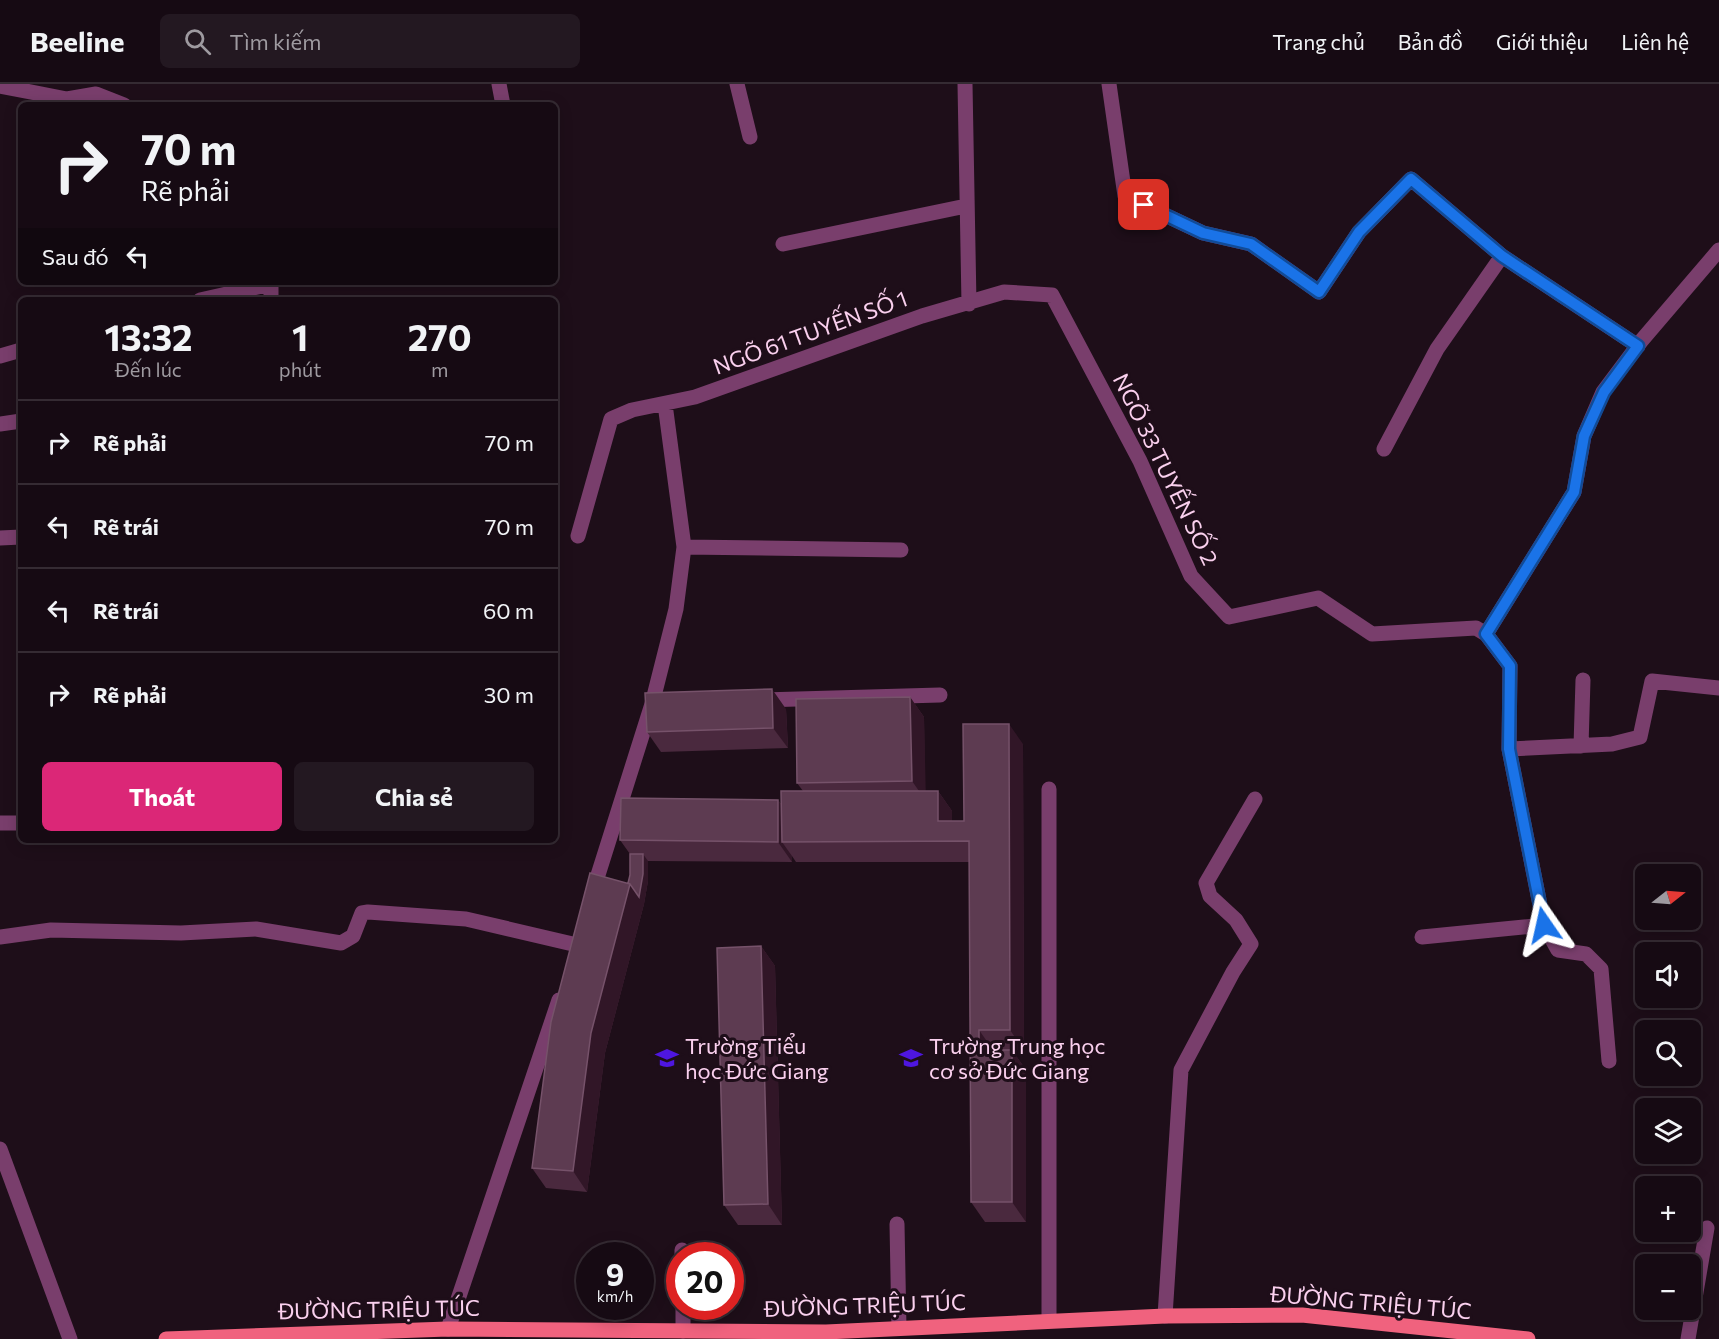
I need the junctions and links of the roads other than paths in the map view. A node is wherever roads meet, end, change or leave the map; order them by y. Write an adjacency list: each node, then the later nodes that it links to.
1 (499, 84): 7 (street)
2 (737, 84): 8 (street)
3 (965, 84): 9 (street)
4 (1108, 84): 12 (street)
5 (0, 86): 6 (street)
6 (116, 102)
7 (502, 102)
8 (750, 137)
9 (966, 206): 10 (street); 15 (street)
10 (783, 244)
11 (1719, 250): 16 (street)
12 (1502, 256): 16 (street); 22 (street)
13 (263, 285): 14 (street)
14 (213, 297)
15 (969, 304): 19 (street, NGÕ 61 TUYẾN SỐ 1); 28 (street, NGÕ 33 TUYẾN SỐ 2)
16 (1638, 346): 28 (street)
17 (18, 351): 18 (street)
18 (0, 356)
19 (665, 404): 23 (street, NGÕ 61 TUYẾN SỐ 1); 26 (street)
20 (18, 421): 21 (street)
21 (0, 424)
22 (1384, 449)
23 (578, 536)
24 (18, 537): 25 (street)
25 (0, 538)
26 (684, 547): 27 (street); 39 (street)
27 (902, 550)
28 (1486, 634): 34 (street)
29 (1583, 680): 33 (street)
30 (1719, 688): 33 (street)
31 (940, 695): 32 (street)
32 (741, 701)
33 (1581, 746): 34 (street)
34 (1509, 749): 40 (street)
35 (1049, 789): 52 (street)
36 (1255, 799): 50 (street)
37 (0, 823): 38 (street)
38 (18, 823)
39 (587, 910)
40 (1544, 925): 42 (street); 45 (street)
41 (0, 937): 43 (street)
42 (1422, 937)
43 (577, 945)
44 (562, 990): 53 (street)
45 (1609, 1061)
46 (0, 1149): 47 (street)
47 (6, 1190): 56 (street)
48 (897, 1224): 54 (street)
49 (1707, 1228): 59 (street)
50 (1165, 1316): 52 (main road, ĐƯỜNG TRIỆU TÚC); 58 (main road, ĐƯỜNG TRIỆU TÚC)
51 (683, 1320): 55 (street)
52 (1049, 1320): 54 (main road, ĐƯỜNG TRIỆU TÚC)
53 (448, 1329): 55 (main road, ĐƯỜNG TRIỆU TÚC); 57 (main road, ĐƯỜNG TRIỆU TÚC)
54 (899, 1329): 55 (main road, ĐƯỜNG TRIỆU TÚC)
55 (683, 1331)
56 (70, 1339)
57 (166, 1339)
58 (1528, 1339)
59 (1688, 1339)

